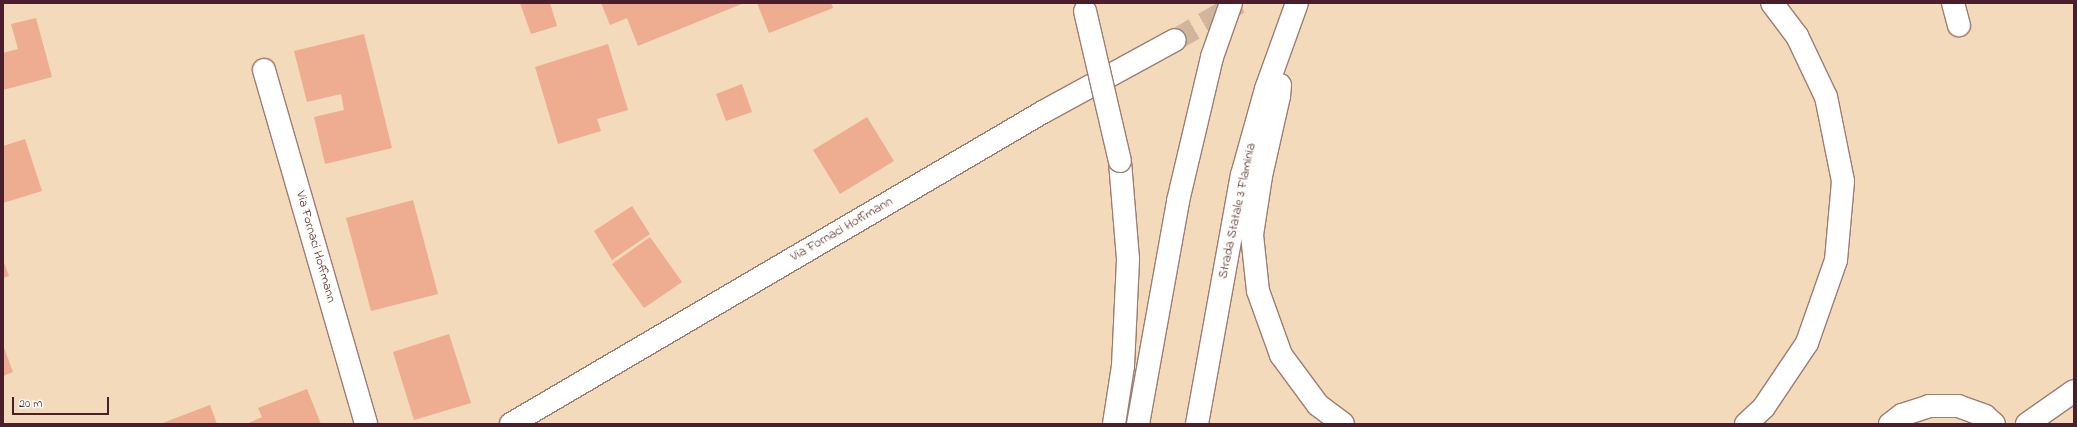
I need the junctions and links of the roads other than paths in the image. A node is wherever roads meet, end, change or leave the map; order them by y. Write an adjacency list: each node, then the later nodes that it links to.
1 (1231, 3): 14 (main road)
2 (1297, 3): 8 (main road, Strada Statale 3 Flaminia)
3 (1772, 3): 17 (main road)
4 (1953, 3): 6 (main road)
5 (1084, 7): 13 (main road, bridge)
6 (1959, 25)
7 (1175, 40): 12 (main road, Via Fornaci Hoffmann)
8 (1281, 43): 15 (main road, Strada Statale 3 Flaminia); 16 (main road)
9 (264, 70): 11 (main road, Via Fornaci Hoffmann)
10 (2074, 391): 20 (main road)
11 (366, 424)
12 (511, 424)
13 (1114, 424)
14 (1138, 424)
15 (1197, 424)
16 (1343, 424)
17 (1746, 424)
18 (1890, 424): 19 (main road)
19 (1994, 424)
20 (2027, 424)

